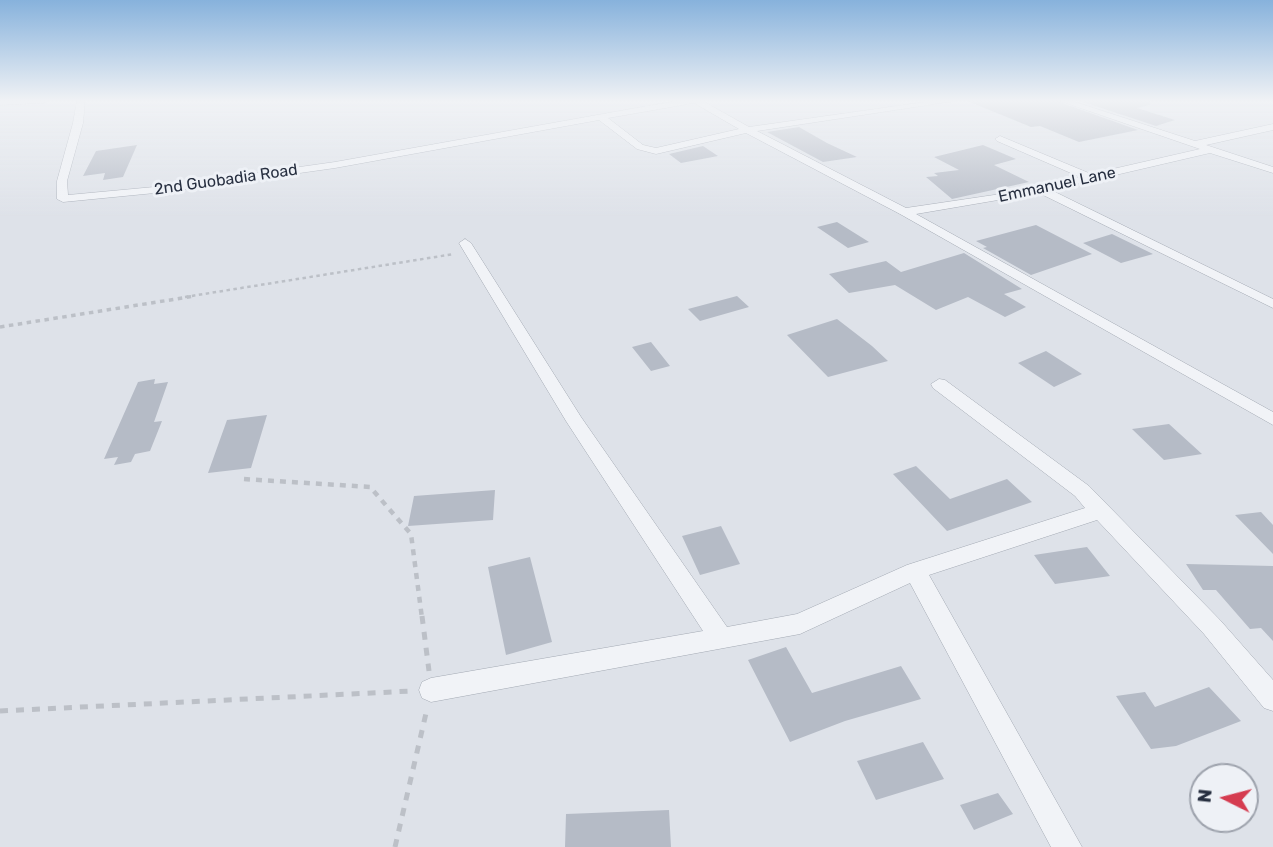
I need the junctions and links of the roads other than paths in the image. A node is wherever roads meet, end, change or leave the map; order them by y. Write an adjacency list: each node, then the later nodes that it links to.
1 (73, 140): 2 (street, 2nd Guobadia Road)
2 (472, 140)
3 (630, 140): 4 (street)
4 (705, 140)
5 (765, 140): 14 (street)
6 (1001, 140): 12 (street)
7 (1181, 140): 9 (street)
8 (1216, 140): 9 (street)
9 (1195, 144): 10 (street)
10 (1209, 150): 11 (street); 12 (street, Emmanuel Lane)
11 (1273, 170)
12 (1093, 179): 13 (street, Emmanuel Lane)
13 (1041, 190): 14 (street, Emmanuel Lane); 16 (street)
14 (904, 212): 18 (street)
15 (468, 247): 21 (street)
16 (1273, 304)
17 (939, 384): 19 (street)
18 (1273, 419)
19 (1096, 506): 20 (street); 23 (street)
20 (915, 571): 21 (street); 24 (street)
21 (721, 638): 22 (street)
22 (431, 690)
23 (1273, 699)
24 (1067, 847)

